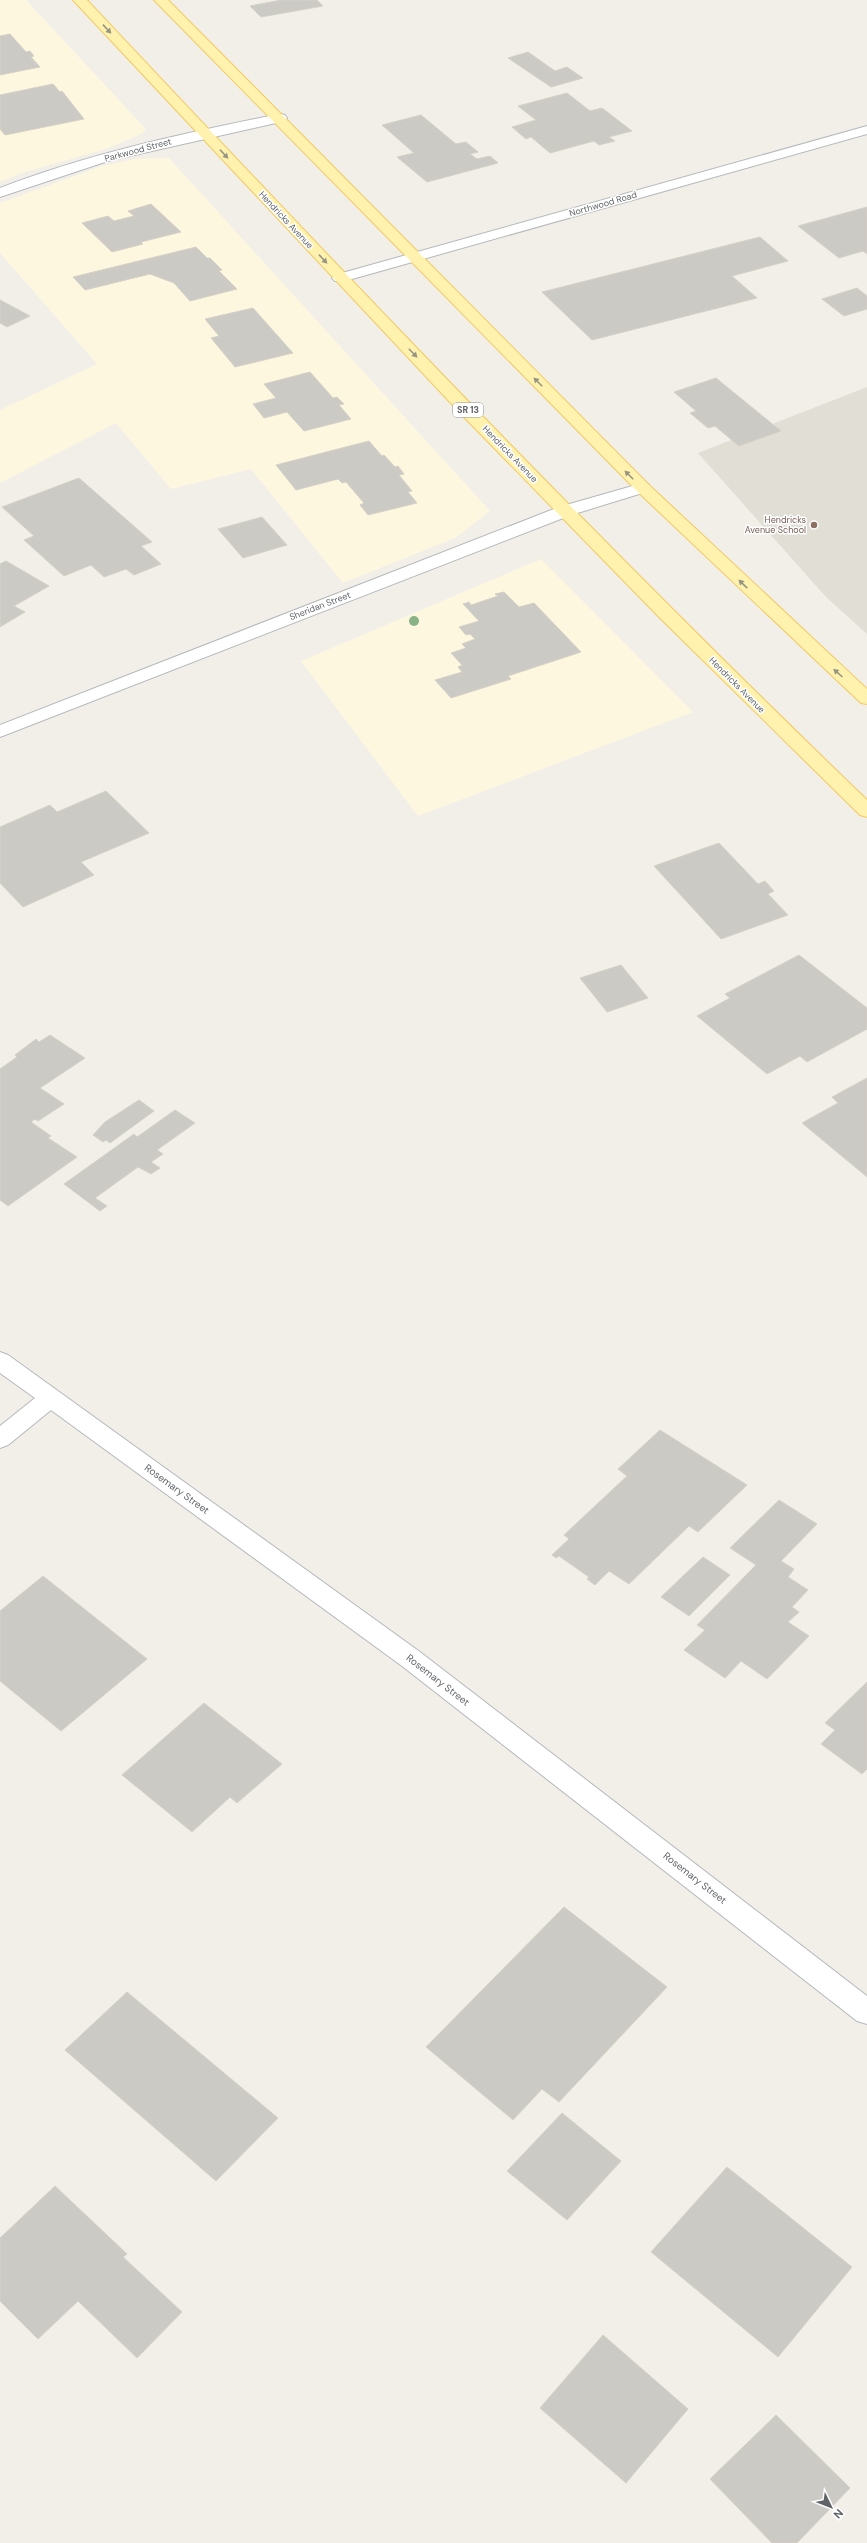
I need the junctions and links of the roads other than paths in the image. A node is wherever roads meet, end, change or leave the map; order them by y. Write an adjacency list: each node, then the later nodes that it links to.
1 (80, 0): 5 (main road, Hendricks Avenue / SR 13, one-way to 5)
2 (161, 0): 3 (main road)
3 (280, 118): 5 (street, Parkwood Street); 7 (main road)
4 (867, 130): 7 (street, Northwood Road)
5 (204, 133): 6 (street, Parkwood Street); 8 (main road, Hendricks Avenue / SR 13, one-way to 8)
6 (0, 193)
7 (415, 257): 8 (street, Northwood Road); 9 (main road, one-way to 7)
8 (340, 278): 10 (main road, Hendricks Avenue / SR 13, one-way to 10)
9 (643, 488): 10 (street, Sheridan Street); 11 (main road, one-way to 9)
10 (565, 511): 12 (street, Sheridan Street); 13 (main road, Hendricks Avenue / SR 13)
11 (867, 699)
12 (0, 731)
13 (867, 810)
14 (0, 1361): 15 (street, Rosemary Street)
15 (51, 1398): 16 (street); 17 (street, Rosemary Street)
16 (0, 1439)
17 (867, 2012)

